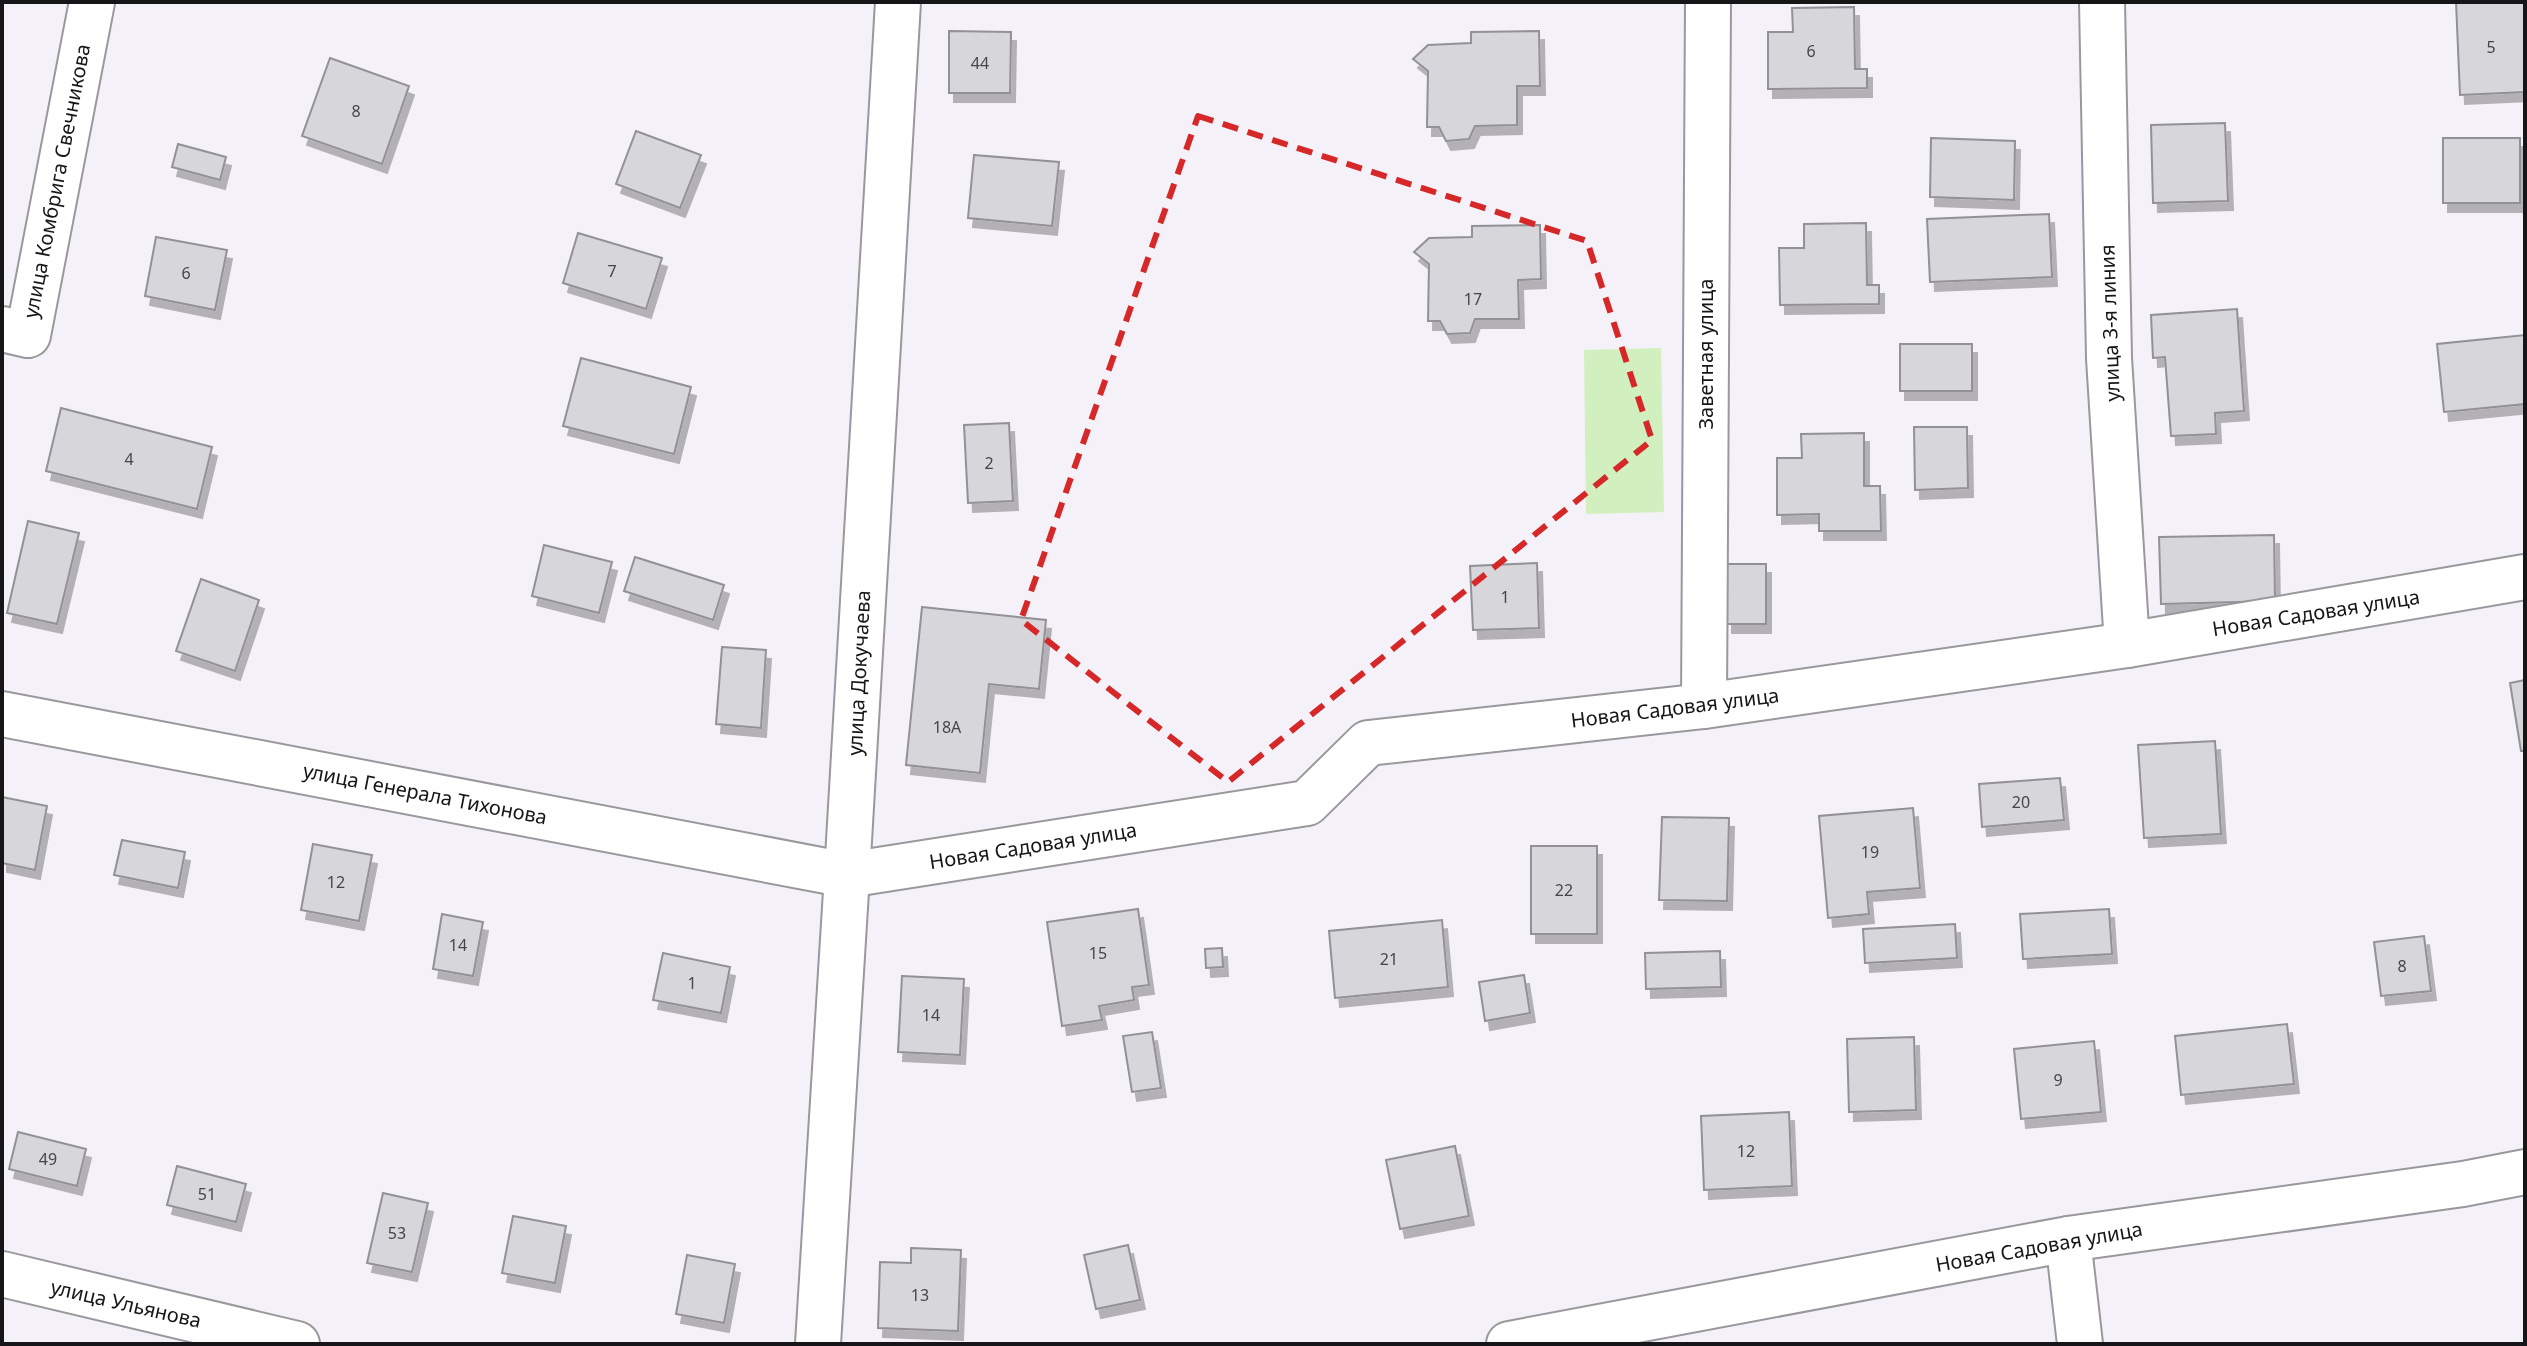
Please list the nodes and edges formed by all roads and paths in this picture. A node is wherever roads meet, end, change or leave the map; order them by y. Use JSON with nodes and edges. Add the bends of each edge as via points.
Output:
{"nodes":[{"id":1,"x":92,"y":2,"type":"edge"},
{"id":2,"x":898,"y":2,"type":"edge"},
{"id":3,"x":1708,"y":2,"type":"edge"},
{"id":4,"x":2102,"y":2,"type":"edge"},
{"id":5,"x":2,"y":329,"type":"edge"},
{"id":6,"x":2525,"y":577,"type":"edge"},
{"id":7,"x":2127,"y":645,"type":"junction"},
{"id":8,"x":1704,"y":706,"type":"junction"},
{"id":9,"x":2,"y":714,"type":"edge"},
{"id":10,"x":847,"y":875,"type":"junction"},
{"id":11,"x":2525,"y":1172,"type":"edge"},
{"id":12,"x":2068,"y":1239,"type":"junction"},
{"id":13,"x":2,"y":1274,"type":"edge"},
{"id":14,"x":1587,"y":1337,"type":"edge"},
{"id":15,"x":297,"y":1344,"type":"edge"},
{"id":16,"x":818,"y":1344,"type":"edge"},
{"id":17,"x":1509,"y":1344,"type":"edge"},
{"id":18,"x":2080,"y":1344,"type":"edge"}],
"edges":[{"from":1,"to":5,"type":"street","name":"улица Комбрига Свечникова","via":[[28,335]]},
{"from":2,"to":10,"type":"street","name":"улица Докучаева"},
{"from":3,"to":8,"type":"street","name":"Заветная улица"},
{"from":4,"to":7,"type":"street","name":"улица 3-я линия","via":[[2109,358]]},
{"from":6,"to":7,"type":"street","name":"Новая Садовая улица"},
{"from":7,"to":8,"type":"street","name":"Новая Садовая улица"},
{"from":8,"to":10,"type":"street","name":"Новая Садовая улица","via":[[1368,743],[1307,803]]},
{"from":9,"to":10,"type":"street","name":"улица Генерала Тихонова"},
{"from":10,"to":16,"type":"street","name":"улица Докучаева"},
{"from":11,"to":12,"type":"street","name":"Новая Садовая улица"},
{"from":12,"to":14,"type":"street","name":"Новая Садовая улица"},
{"from":12,"to":18,"type":"street"},
{"from":13,"to":15,"type":"street","name":"улица Ульянова"},
{"from":14,"to":17,"type":"street","name":"Новая Садовая улица"}]}
